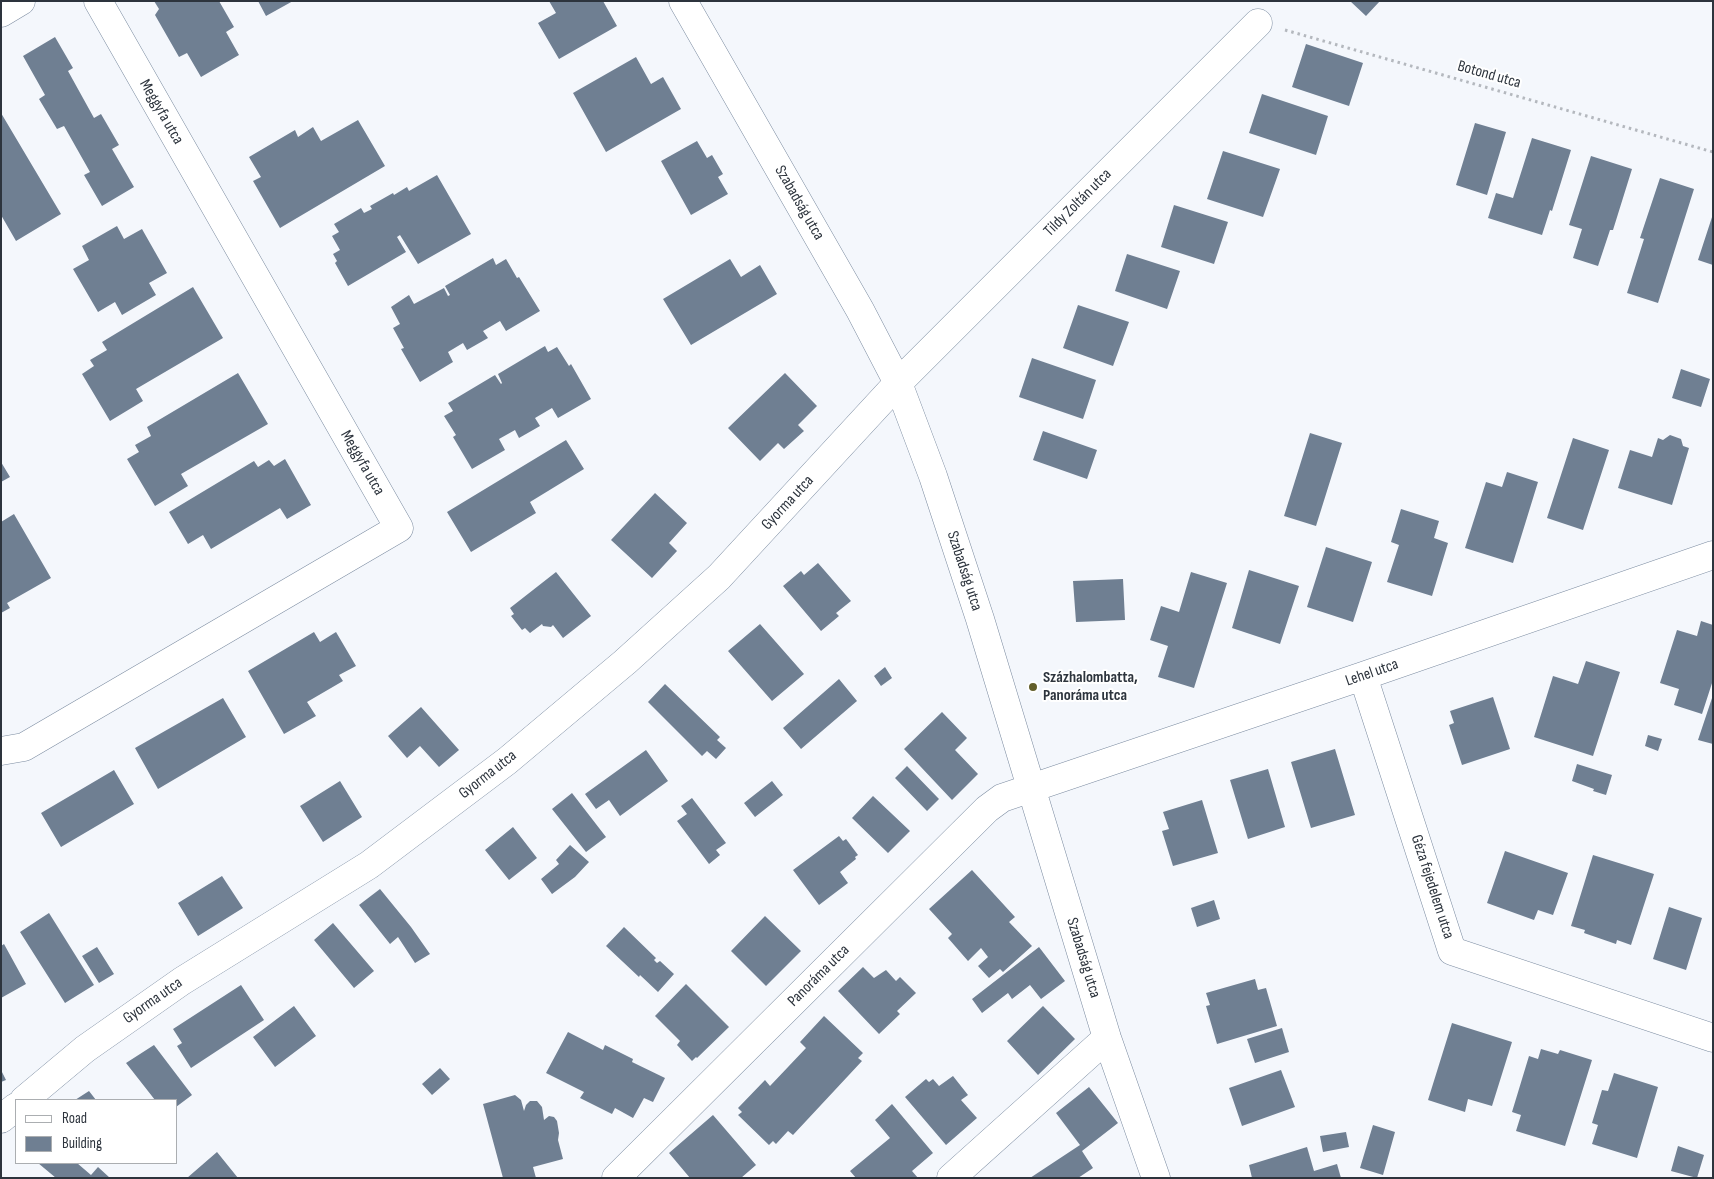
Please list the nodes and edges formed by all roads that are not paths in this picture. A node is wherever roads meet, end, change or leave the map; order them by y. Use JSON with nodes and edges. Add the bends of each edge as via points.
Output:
{"nodes":[{"id":1,"x":21,"y":1,"type":"edge"},
{"id":2,"x":98,"y":1,"type":"edge"},
{"id":3,"x":683,"y":1,"type":"edge"},
{"id":4,"x":1,"y":13,"type":"edge"},
{"id":5,"x":1258,"y":22,"type":"road end"},
{"id":6,"x":898,"y":383,"type":"junction"},
{"id":7,"x":1713,"y":555,"type":"edge"},
{"id":8,"x":1363,"y":676,"type":"junction"},
{"id":9,"x":1,"y":751,"type":"edge"},
{"id":10,"x":1031,"y":788,"type":"junction"},
{"id":11,"x":1108,"y":1038,"type":"junction"},
{"id":12,"x":1713,"y":1038,"type":"edge"},
{"id":13,"x":25,"y":1099,"type":"edge"},
{"id":14,"x":15,"y":1108,"type":"edge"},
{"id":15,"x":1,"y":1119,"type":"edge"},
{"id":16,"x":616,"y":1178,"type":"edge"},
{"id":17,"x":951,"y":1178,"type":"edge"},
{"id":18,"x":1156,"y":1178,"type":"edge"}],
"edges":[{"from":1,"to":4,"type":"street"},
{"from":2,"to":9,"type":"street","name":"Meggyfa utca","via":[[399,528],[24,747]]},
{"from":3,"to":6,"type":"street","name":"Szabadság utca","via":[[860,310]]},
{"from":5,"to":6,"type":"street","name":"Tildy Zoltán utca"},
{"from":6,"to":10,"type":"street","name":"Szabadság utca","via":[[936,485]]},
{"from":6,"to":13,"type":"street","name":"Gyorma utca","via":[[718,577],[625,662],[507,761],[369,865],[182,980],[85,1050]]},
{"from":7,"to":8,"type":"street","name":"Lehel utca"},
{"from":8,"to":10,"type":"street","name":"Lehel utca"},
{"from":8,"to":12,"type":"street","name":"Géza fejedelem utca","via":[[1452,951]]},
{"from":10,"to":11,"type":"street","name":"Szabadság utca"},
{"from":10,"to":16,"type":"street","name":"Panoráma utca","via":[[1002,798],[987,809]]},
{"from":11,"to":17,"type":"street"},
{"from":11,"to":18,"type":"street","name":"Szabadság utca"},
{"from":14,"to":15,"type":"street"}]}
